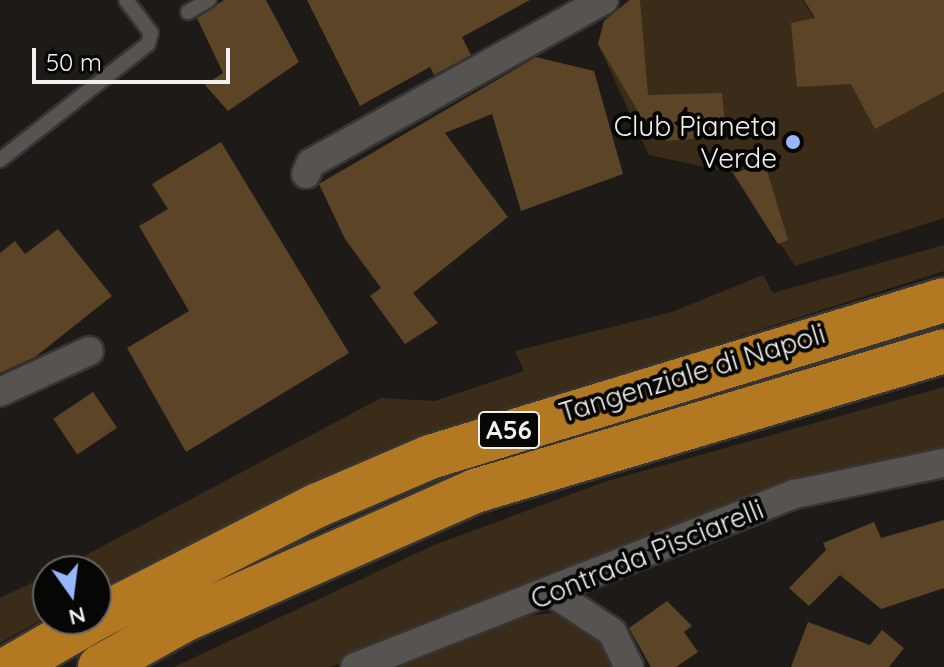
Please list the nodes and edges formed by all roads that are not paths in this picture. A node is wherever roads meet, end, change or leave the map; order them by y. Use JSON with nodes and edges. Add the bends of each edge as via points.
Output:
{"nodes":[{"id":1,"x":126,"y":0,"type":"edge"},
{"id":2,"x":209,"y":0,"type":"edge"},
{"id":3,"x":604,"y":0,"type":"edge"},
{"id":4,"x":188,"y":12,"type":"dead end"},
{"id":5,"x":0,"y":160,"type":"edge"},
{"id":6,"x":306,"y":174,"type":"dead end"},
{"id":7,"x":944,"y":300,"type":"edge"},
{"id":8,"x":89,"y":351,"type":"dead end"},
{"id":9,"x":944,"y":351,"type":"edge"},
{"id":10,"x":0,"y":392,"type":"edge"},
{"id":11,"x":944,"y":463,"type":"edge"},
{"id":12,"x":553,"y":593,"type":"junction"},
{"id":13,"x":112,"y":609,"type":"edge"},
{"id":14,"x":66,"y":635,"type":"edge"},
{"id":15,"x":11,"y":667,"type":"edge"},
{"id":16,"x":100,"y":667,"type":"edge"},
{"id":17,"x":355,"y":667,"type":"edge"},
{"id":18,"x":629,"y":667,"type":"edge"}],
"edges":[{"from":1,"to":5,"type":"lane","via":[[151,33],[148,44]]},
{"from":2,"to":4,"type":"lane"},
{"from":3,"to":6,"type":"street","via":[[311,163]]},
{"from":7,"to":13,"type":"highway","name":"Tangenziale di Napoli","number":"A56","via":[[430,457],[318,505]]},
{"from":8,"to":10,"type":"street"},
{"from":9,"to":16,"type":"highway","name":"Tangenziale di Napoli","number":"A56","via":[[776,395],[475,491],[184,620]]},
{"from":11,"to":12,"type":"street","name":"Contrada Pisciarelli","via":[[795,494]]},
{"from":12,"to":17,"type":"street","name":"Contrada Pisciarelli"},
{"from":12,"to":18,"type":"street","via":[[612,632]]},
{"from":14,"to":15,"type":"highway","name":"Tangenziale di Napoli","number":"A56"}]}
